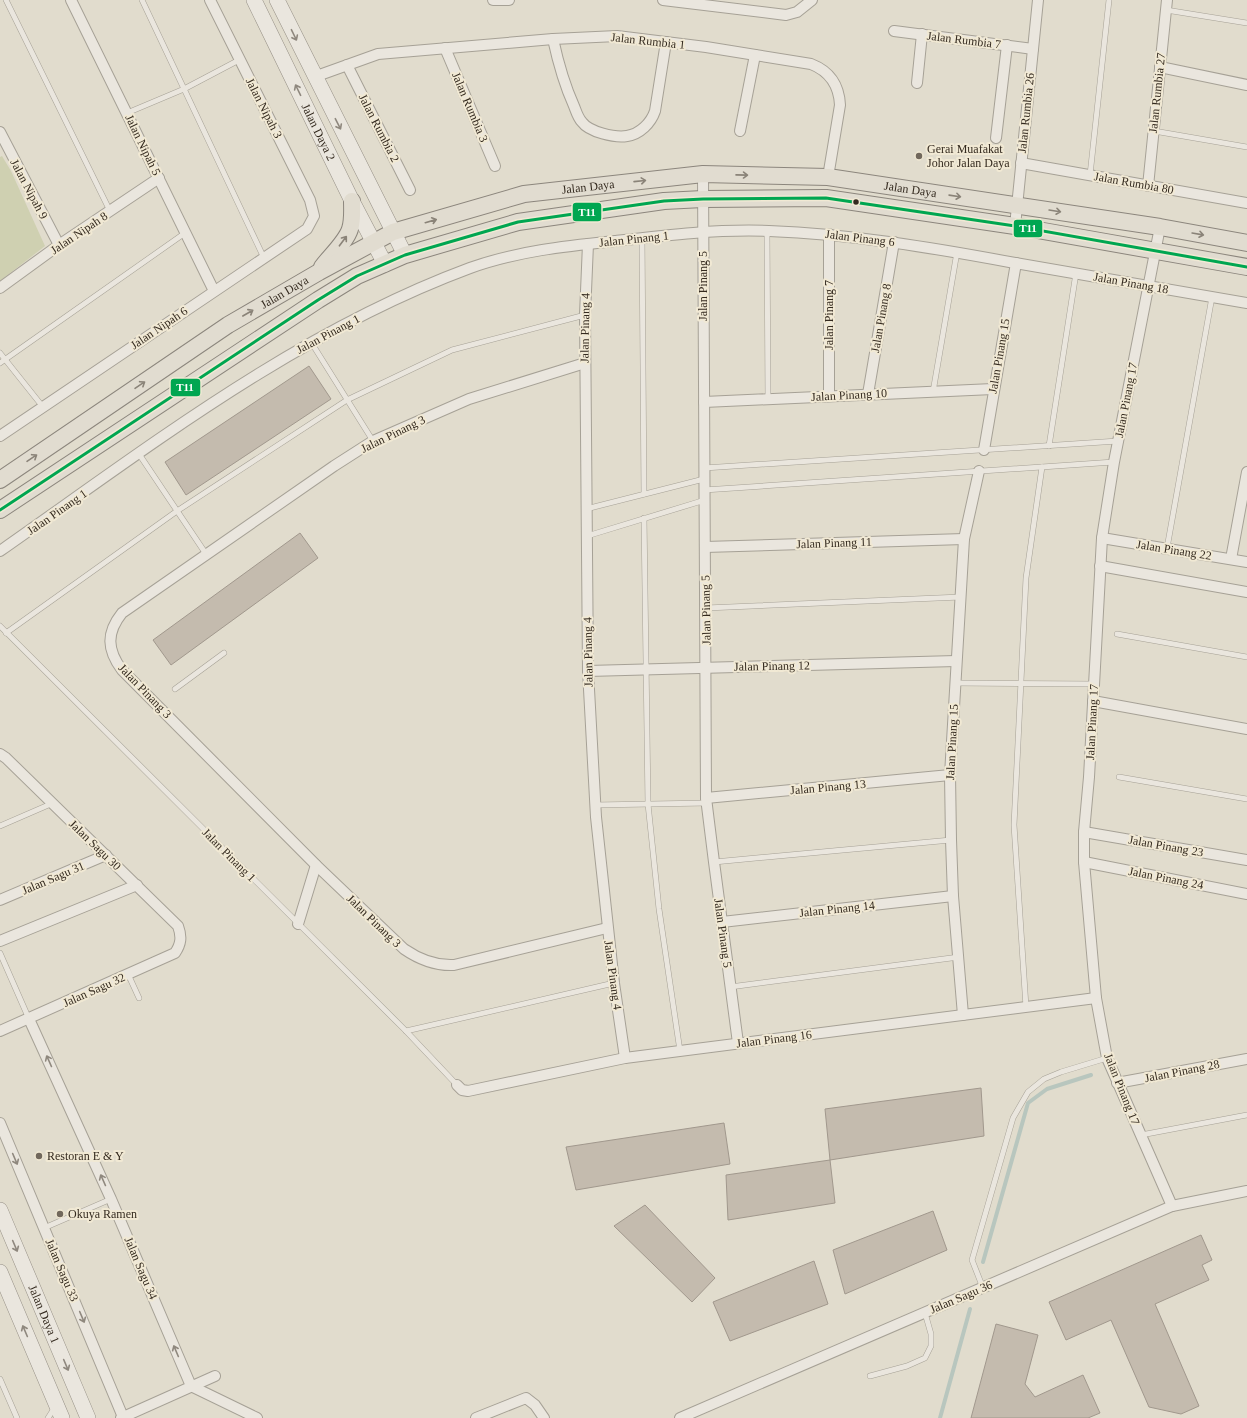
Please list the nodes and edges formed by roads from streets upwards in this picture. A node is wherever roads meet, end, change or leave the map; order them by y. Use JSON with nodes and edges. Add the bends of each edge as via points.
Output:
{"nodes":[{"id":1,"x":71,"y":0,"type":"edge"},
{"id":2,"x":210,"y":0,"type":"edge"},
{"id":3,"x":254,"y":0,"type":"edge"},
{"id":4,"x":277,"y":0,"type":"edge"},
{"id":5,"x":493,"y":0,"type":"edge"},
{"id":6,"x":509,"y":0,"type":"edge"},
{"id":7,"x":663,"y":0,"type":"edge"},
{"id":8,"x":812,"y":0,"type":"edge"},
{"id":9,"x":1038,"y":0,"type":"edge"},
{"id":10,"x":1166,"y":5,"type":"edge"},
{"id":11,"x":894,"y":31,"type":"dead end"},
{"id":12,"x":922,"y":34,"type":"junction"},
{"id":13,"x":553,"y":39,"type":"junction"},
{"id":14,"x":666,"y":42,"type":"junction"},
{"id":15,"x":1007,"y":45,"type":"junction"},
{"id":16,"x":445,"y":48,"type":"junction"},
{"id":17,"x":1033,"y":49,"type":"junction"},
{"id":18,"x":755,"y":55,"type":"junction"},
{"id":19,"x":347,"y":66,"type":"junction"},
{"id":20,"x":1160,"y":67,"type":"junction"},
{"id":21,"x":314,"y":76,"type":"junction"},
{"id":22,"x":917,"y":83,"type":"dead end"},
{"id":23,"x":1247,"y":85,"type":"edge"},
{"id":24,"x":740,"y":131,"type":"dead end"},
{"id":25,"x":1,"y":138,"type":"edge"},
{"id":26,"x":996,"y":138,"type":"dead end"},
{"id":27,"x":1021,"y":163,"type":"junction"},
{"id":28,"x":495,"y":166,"type":"dead end"},
{"id":29,"x":703,"y":174,"type":"junction"},
{"id":30,"x":828,"y":177,"type":"junction"},
{"id":31,"x":159,"y":178,"type":"junction"},
{"id":32,"x":1148,"y":186,"type":"junction"},
{"id":33,"x":410,"y":190,"type":"dead end"},
{"id":34,"x":702,"y":199,"type":"junction"},
{"id":35,"x":352,"y":201,"type":"junction"},
{"id":36,"x":1247,"y":203,"type":"edge"},
{"id":37,"x":1017,"y":205,"type":"junction"},
{"id":38,"x":314,"y":216,"type":"joint"},
{"id":39,"x":1014,"y":226,"type":"junction"},
{"id":40,"x":1160,"y":228,"type":"junction"},
{"id":41,"x":703,"y":231,"type":"junction"},
{"id":42,"x":393,"y":232,"type":"junction"},
{"id":43,"x":829,"y":234,"type":"junction"},
{"id":44,"x":374,"y":242,"type":"junction"},
{"id":45,"x":894,"y":242,"type":"junction"},
{"id":46,"x":1247,"y":243,"type":"edge"},
{"id":47,"x":588,"y":244,"type":"junction"},
{"id":48,"x":59,"y":245,"type":"junction"},
{"id":49,"x":1156,"y":251,"type":"junction"},
{"id":50,"x":405,"y":255,"type":"junction"},
{"id":51,"x":1016,"y":263,"type":"junction"},
{"id":52,"x":385,"y":264,"type":"junction"},
{"id":53,"x":1247,"y":268,"type":"edge"},
{"id":54,"x":319,"y":272,"type":"junction"},
{"id":55,"x":1149,"y":286,"type":"junction"},
{"id":56,"x":0,"y":288,"type":"edge"},
{"id":57,"x":214,"y":291,"type":"junction"},
{"id":58,"x":1247,"y":304,"type":"edge"},
{"id":59,"x":585,"y":363,"type":"junction"},
{"id":60,"x":994,"y":389,"type":"junction"},
{"id":61,"x":868,"y":394,"type":"junction"},
{"id":62,"x":829,"y":396,"type":"junction"},
{"id":63,"x":704,"y":402,"type":"junction"},
{"id":64,"x":0,"y":436,"type":"edge"},
{"id":65,"x":984,"y":450,"type":"road end"},
{"id":66,"x":979,"y":471,"type":"road end"},
{"id":67,"x":1247,"y":472,"type":"edge"},
{"id":68,"x":0,"y":480,"type":"edge"},
{"id":69,"x":0,"y":510,"type":"edge"},
{"id":70,"x":1102,"y":538,"type":"junction"},
{"id":71,"x":964,"y":539,"type":"junction"},
{"id":72,"x":705,"y":547,"type":"junction"},
{"id":73,"x":0,"y":551,"type":"edge"},
{"id":74,"x":1231,"y":559,"type":"junction"},
{"id":75,"x":1247,"y":562,"type":"edge"},
{"id":76,"x":1100,"y":566,"type":"junction"},
{"id":77,"x":1247,"y":592,"type":"edge"},
{"id":78,"x":956,"y":662,"type":"junction"},
{"id":79,"x":706,"y":667,"type":"junction"},
{"id":80,"x":588,"y":671,"type":"junction"},
{"id":81,"x":1093,"y":701,"type":"junction"},
{"id":82,"x":1247,"y":729,"type":"edge"},
{"id":83,"x":0,"y":754,"type":"edge"},
{"id":84,"x":950,"y":776,"type":"junction"},
{"id":85,"x":707,"y":801,"type":"junction"},
{"id":86,"x":1084,"y":832,"type":"junction"},
{"id":87,"x":106,"y":855,"type":"junction"},
{"id":88,"x":1247,"y":860,"type":"edge"},
{"id":89,"x":1084,"y":862,"type":"junction"},
{"id":90,"x":316,"y":864,"type":"junction"},
{"id":91,"x":137,"y":885,"type":"junction"},
{"id":92,"x":1247,"y":894,"type":"edge"},
{"id":93,"x":953,"y":896,"type":"junction"},
{"id":94,"x":0,"y":900,"type":"edge"},
{"id":95,"x":722,"y":922,"type":"junction"},
{"id":96,"x":298,"y":924,"type":"road end"},
{"id":97,"x":607,"y":928,"type":"junction"},
{"id":98,"x":0,"y":941,"type":"edge"},
{"id":99,"x":181,"y":941,"type":"joint"},
{"id":100,"x":1096,"y":998,"type":"junction"},
{"id":101,"x":963,"y":1015,"type":"junction"},
{"id":102,"x":29,"y":1019,"type":"junction"},
{"id":103,"x":0,"y":1031,"type":"edge"},
{"id":104,"x":738,"y":1043,"type":"junction"},
{"id":105,"x":625,"y":1058,"type":"junction"},
{"id":106,"x":1247,"y":1059,"type":"edge"},
{"id":107,"x":1118,"y":1083,"type":"junction"},
{"id":108,"x":457,"y":1085,"type":"road end"},
{"id":109,"x":0,"y":1123,"type":"edge"},
{"id":110,"x":1247,"y":1191,"type":"edge"},
{"id":111,"x":1172,"y":1206,"type":"junction"},
{"id":112,"x":0,"y":1210,"type":"edge"},
{"id":113,"x":0,"y":1272,"type":"edge"},
{"id":114,"x":215,"y":1376,"type":"dead end"},
{"id":115,"x":191,"y":1386,"type":"junction"},
{"id":116,"x":62,"y":1418,"type":"edge"},
{"id":117,"x":88,"y":1418,"type":"edge"},
{"id":118,"x":122,"y":1418,"type":"edge"},
{"id":119,"x":257,"y":1418,"type":"edge"},
{"id":120,"x":476,"y":1418,"type":"edge"},
{"id":121,"x":544,"y":1418,"type":"edge"},
{"id":122,"x":680,"y":1418,"type":"edge"}],
"edges":[{"from":1,"to":31,"type":"street","name":"Jalan Nipah 5"},
{"from":2,"to":38,"type":"street","name":"Jalan Nipah 3","via":[[310,200]]},
{"from":35,"to":3,"type":"main road","name":"Jalan Daya 2","one_way":true},
{"from":4,"to":21,"type":"main road","name":"Jalan Daya 2","one_way":true},
{"from":5,"to":6,"type":"street"},
{"from":7,"to":8,"type":"street","via":[[786,15],[797,12]]},
{"from":9,"to":17,"type":"street","name":"Jalan Rumbia 26"},
{"from":10,"to":20,"type":"street","name":"Jalan Rumbia 27"},
{"from":11,"to":12,"type":"street","name":"Jalan Rumbia 7"},
{"from":12,"to":15,"type":"street","name":"Jalan Rumbia 7"},
{"from":12,"to":22,"type":"street"},
{"from":13,"to":14,"type":"street","name":"Jalan Rumbia 1","via":[[617,36]]},
{"from":13,"to":14,"type":"street","via":[[562,77],[581,121],[587,126],[616,137],[636,133],[651,120],[655,111]]},
{"from":13,"to":16,"type":"street","name":"Jalan Rumbia 1"},
{"from":14,"to":18,"type":"street","name":"Jalan Rumbia 1"},
{"from":15,"to":17,"type":"street","name":"Jalan Rumbia 7"},
{"from":15,"to":26,"type":"street"},
{"from":16,"to":19,"type":"street","name":"Jalan Rumbia 1","via":[[378,54]]},
{"from":16,"to":28,"type":"street","name":"Jalan Rumbia 3"},
{"from":17,"to":27,"type":"street","name":"Jalan Rumbia 26"},
{"from":18,"to":24,"type":"street"},
{"from":18,"to":30,"type":"street","name":"Jalan Rumbia 1","via":[[811,64],[824,71],[834,82],[840,105]]},
{"from":19,"to":21,"type":"street","name":"Jalan Rumbia 1"},
{"from":19,"to":33,"type":"street","name":"Jalan Rumbia 2"},
{"from":20,"to":23,"type":"street"},
{"from":20,"to":32,"type":"street","name":"Jalan Rumbia 27"},
{"from":21,"to":42,"type":"main road","name":"Jalan Daya 2","one_way":true},
{"from":25,"to":48,"type":"street","name":"Jalan Nipah 9"},
{"from":27,"to":32,"type":"street","name":"Jalan Rumbia 80"},
{"from":27,"to":37,"type":"street","name":"Jalan Rumbia 26"},
{"from":29,"to":30,"type":"main road","name":"Jalan Daya","one_way":true},
{"from":29,"to":34,"type":"street","name":"Jalan Pinang 5"},
{"from":42,"to":29,"type":"main road","name":"Jalan Daya","one_way":true,"via":[[524,194]]},
{"from":30,"to":37,"type":"main road","name":"Jalan Daya","one_way":true},
{"from":31,"to":48,"type":"street","name":"Jalan Nipah 8"},
{"from":31,"to":57,"type":"street","name":"Jalan Nipah 5"},
{"from":32,"to":36,"type":"street","name":"Jalan Rumbia 80"},
{"from":34,"to":39,"type":"main road","name":"Jalan Daya","via":[[826,198]]},
{"from":34,"to":41,"type":"street","name":"Jalan Pinang 5"},
{"from":34,"to":50,"type":"main road","name":"Jalan Daya","via":[[664,201],[518,222]]},
{"from":35,"to":44,"type":"main road","name":"Jalan Daya 2"},
{"from":54,"to":35,"type":"main road","one_way":true,"via":[[350,229]]},
{"from":37,"to":39,"type":"street","name":"Jalan Rumbia 26"},
{"from":37,"to":40,"type":"main road","name":"Jalan Daya","one_way":true},
{"from":38,"to":57,"type":"street","name":"Jalan Nipah 6","via":[[307,229]]},
{"from":39,"to":49,"type":"main road","name":"Jalan Daya"},
{"from":40,"to":46,"type":"main road","name":"Jalan Daya","one_way":true},
{"from":40,"to":49,"type":"street","name":"Jalan Pinang 17"},
{"from":41,"to":43,"type":"street","name":"Jalan Pinang 6","via":[[767,230]]},
{"from":41,"to":47,"type":"street","name":"Jalan Pinang 1"},
{"from":41,"to":63,"type":"street","name":"Jalan Pinang 5"},
{"from":42,"to":44,"type":"main road","name":"Jalan Daya"},
{"from":42,"to":50,"type":"main road","name":"Jalan Daya 2"},
{"from":43,"to":45,"type":"street","name":"Jalan Pinang 6"},
{"from":43,"to":62,"type":"street","name":"Jalan Pinang 7"},
{"from":44,"to":52,"type":"main road","name":"Jalan Daya 2"},
{"from":44,"to":54,"type":"main road","name":"Jalan Daya"},
{"from":45,"to":51,"type":"street","name":"Jalan Pinang 6"},
{"from":45,"to":61,"type":"street","name":"Jalan Pinang 8"},
{"from":47,"to":59,"type":"street","name":"Jalan Pinang 4"},
{"from":47,"to":73,"type":"street","name":"Jalan Pinang 1","via":[[530,252],[474,267],[370,311],[247,380]]},
{"from":48,"to":56,"type":"street","name":"Jalan Nipah 8"},
{"from":49,"to":53,"type":"main road","name":"Jalan Daya"},
{"from":49,"to":55,"type":"street","name":"Jalan Pinang 17"},
{"from":50,"to":52,"type":"main road","name":"Jalan Daya"},
{"from":51,"to":55,"type":"street","name":"Jalan Pinang 18"},
{"from":51,"to":60,"type":"street","name":"Jalan Pinang 15"},
{"from":52,"to":69,"type":"main road","name":"Jalan Daya","via":[[357,276],[318,300]]},
{"from":68,"to":54,"type":"main road","name":"Jalan Daya","one_way":true,"via":[[228,325]]},
{"from":55,"to":58,"type":"street","name":"Jalan Pinang 18"},
{"from":55,"to":70,"type":"street","name":"Jalan Pinang 17","via":[[1114,462]]},
{"from":57,"to":64,"type":"street","name":"Jalan Nipah 6"},
{"from":59,"to":80,"type":"street","name":"Jalan Pinang 4"},
{"from":59,"to":90,"type":"street","name":"Jalan Pinang 3","via":[[469,399],[373,441],[206,554],[122,613],[116,621],[110,641],[115,661],[122,670]]},
{"from":60,"to":61,"type":"street","name":"Jalan Pinang 10"},
{"from":60,"to":65,"type":"street","name":"Jalan Pinang 15"},
{"from":61,"to":62,"type":"street","name":"Jalan Pinang 10"},
{"from":62,"to":63,"type":"street","name":"Jalan Pinang 10"},
{"from":63,"to":72,"type":"street","name":"Jalan Pinang 5"},
{"from":66,"to":71,"type":"street","name":"Jalan Pinang 15"},
{"from":67,"to":74,"type":"street"},
{"from":70,"to":74,"type":"street","name":"Jalan Pinang 22"},
{"from":70,"to":76,"type":"street","name":"Jalan Pinang 17"},
{"from":71,"to":72,"type":"street","name":"Jalan Pinang 11"},
{"from":71,"to":78,"type":"street","name":"Jalan Pinang 15"},
{"from":72,"to":79,"type":"street","name":"Jalan Pinang 5"},
{"from":74,"to":75,"type":"street","name":"Jalan Pinang 22"},
{"from":76,"to":77,"type":"street"},
{"from":76,"to":81,"type":"street","name":"Jalan Pinang 17"},
{"from":78,"to":79,"type":"street","name":"Jalan Pinang 12"},
{"from":78,"to":84,"type":"street","name":"Jalan Pinang 15"},
{"from":79,"to":80,"type":"street","name":"Jalan Pinang 12"},
{"from":79,"to":85,"type":"street","name":"Jalan Pinang 5"},
{"from":80,"to":97,"type":"street","name":"Jalan Pinang 4","via":[[595,805]]},
{"from":81,"to":82,"type":"street"},
{"from":81,"to":86,"type":"street","name":"Jalan Pinang 17"},
{"from":83,"to":87,"type":"street","name":"Jalan Sagu 30"},
{"from":84,"to":85,"type":"street","name":"Jalan Pinang 13"},
{"from":84,"to":93,"type":"street","name":"Jalan Pinang 15"},
{"from":85,"to":95,"type":"street","name":"Jalan Pinang 5"},
{"from":86,"to":88,"type":"street","name":"Jalan Pinang 23"},
{"from":86,"to":89,"type":"street","name":"Jalan Pinang 17"},
{"from":87,"to":91,"type":"street","name":"Jalan Sagu 30"},
{"from":87,"to":94,"type":"street","name":"Jalan Sagu 31"},
{"from":89,"to":92,"type":"street","name":"Jalan Pinang 24"},
{"from":89,"to":100,"type":"street","name":"Jalan Pinang 17"},
{"from":90,"to":96,"type":"street"},
{"from":90,"to":97,"type":"street","name":"Jalan Pinang 3","via":[[404,949],[416,958],[430,963],[454,965]]},
{"from":91,"to":98,"type":"street"},
{"from":91,"to":99,"type":"street","name":"Jalan Sagu 30","via":[[178,926]]},
{"from":93,"to":95,"type":"street","name":"Jalan Pinang 14"},
{"from":93,"to":101,"type":"street","name":"Jalan Pinang 15"},
{"from":95,"to":104,"type":"street","name":"Jalan Pinang 5"},
{"from":97,"to":105,"type":"street","name":"Jalan Pinang 4"},
{"from":99,"to":102,"type":"street","name":"Jalan Sagu 32","via":[[175,953]]},
{"from":100,"to":101,"type":"street","name":"Jalan Pinang 16"},
{"from":100,"to":107,"type":"street","name":"Jalan Pinang 17","via":[[1108,1058]]},
{"from":101,"to":104,"type":"street","name":"Jalan Pinang 16"},
{"from":102,"to":103,"type":"street","name":"Jalan Sagu 32"},
{"from":115,"to":102,"type":"street","name":"Jalan Sagu 34","one_way":true,"via":[[111,1199]]},
{"from":104,"to":105,"type":"street","name":"Jalan Pinang 16"},
{"from":105,"to":108,"type":"street","name":"Jalan Pinang 16","via":[[468,1091]]},
{"from":106,"to":107,"type":"street","name":"Jalan Pinang 28"},
{"from":107,"to":111,"type":"street","name":"Jalan Pinang 17"},
{"from":109,"to":118,"type":"street","name":"Jalan Sagu 33","one_way":true},
{"from":110,"to":111,"type":"street","name":"Jalan Sagu 36"},
{"from":111,"to":122,"type":"street","name":"Jalan Sagu 36"},
{"from":112,"to":117,"type":"main road","name":"Jalan Daya 1","one_way":true},
{"from":116,"to":113,"type":"main road","name":"Jalan Daya 1","one_way":true},
{"from":114,"to":115,"type":"street"},
{"from":115,"to":118,"type":"street"},
{"from":115,"to":119,"type":"street"},
{"from":120,"to":121,"type":"street","via":[[526,1398],[535,1405]]}]}
